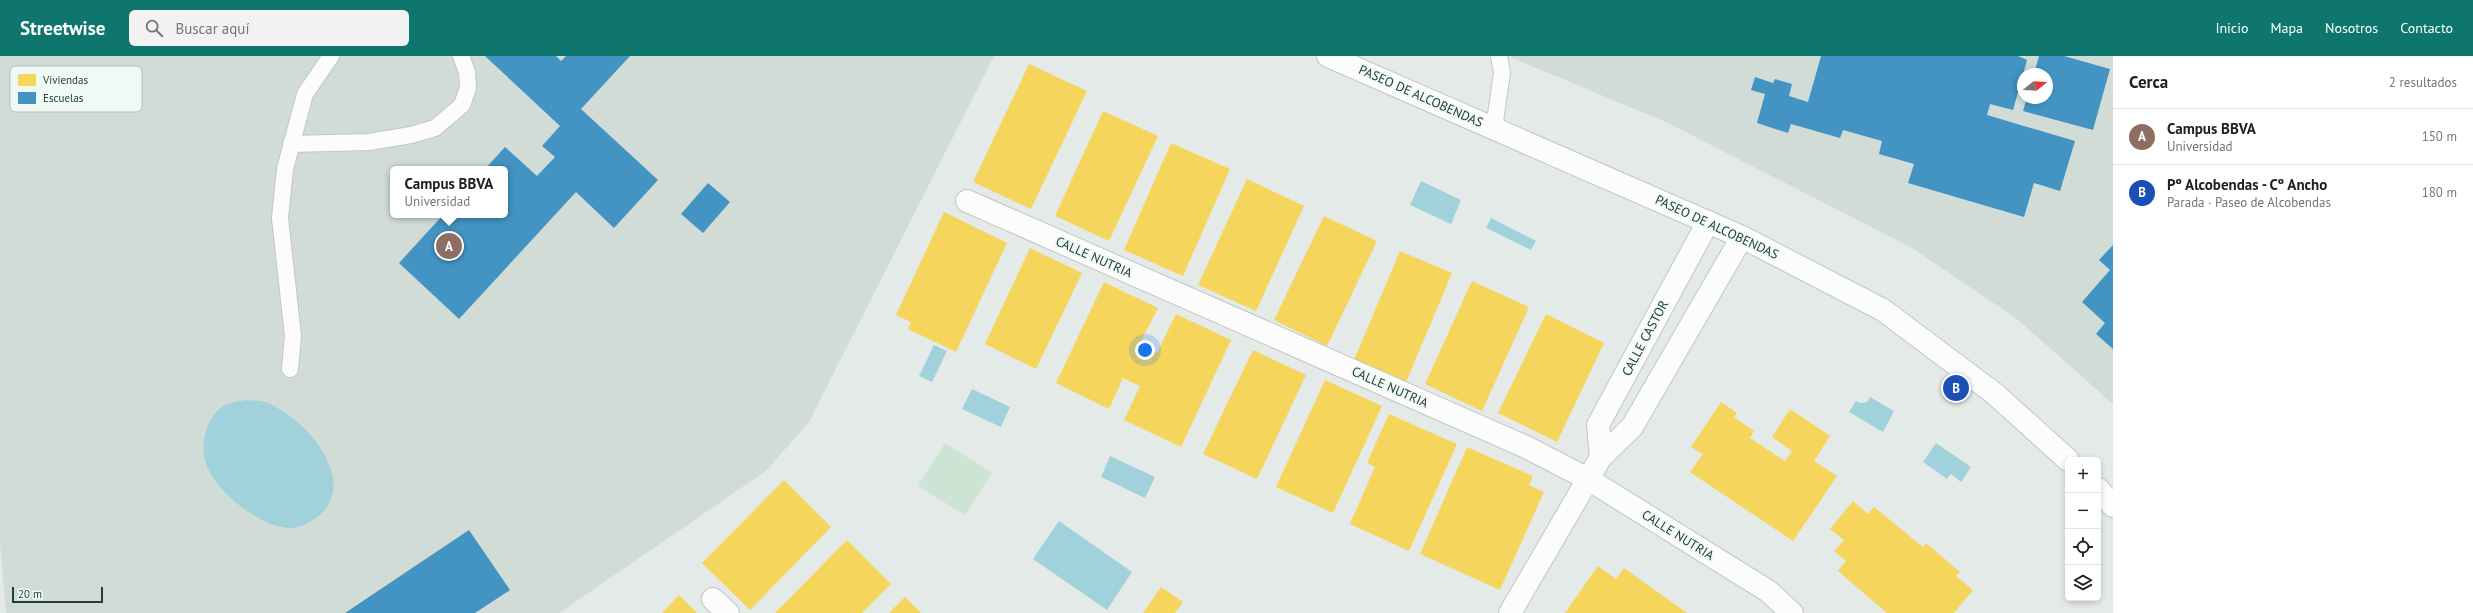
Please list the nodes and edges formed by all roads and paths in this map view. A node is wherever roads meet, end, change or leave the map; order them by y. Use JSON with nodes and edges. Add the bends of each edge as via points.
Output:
{"nodes":[{"id":1,"x":331,"y":56,"type":"edge"},
{"id":2,"x":462,"y":56,"type":"edge"},
{"id":3,"x":1328,"y":56,"type":"edge"},
{"id":4,"x":1499,"y":56,"type":"edge"},
{"id":5,"x":1494,"y":128,"type":"junction"},
{"id":6,"x":291,"y":144,"type":"junction"},
{"id":7,"x":967,"y":201,"type":"dead end"},
{"id":8,"x":1708,"y":222,"type":"junction"},
{"id":9,"x":1742,"y":237,"type":"junction"},
{"id":10,"x":290,"y":369,"type":"dead end"},
{"id":11,"x":1600,"y":457,"type":"junction"},
{"id":12,"x":2065,"y":457,"type":"edge"},
{"id":13,"x":1588,"y":479,"type":"junction"},
{"id":14,"x":2101,"y":492,"type":"edge"},
{"id":15,"x":2113,"y":506,"type":"edge"},
{"id":16,"x":1510,"y":613,"type":"edge"},
{"id":17,"x":1792,"y":613,"type":"edge"}],
"edges":[{"from":1,"to":6,"type":"lane","via":[[305,94]]},
{"from":2,"to":6,"type":"lane","via":[[468,88],[462,105],[435,128],[369,142]]},
{"from":3,"to":5,"type":"street","name":"PASEO DE ALCOBENDAS"},
{"from":4,"to":5,"type":"lane","via":[[1502,73]]},
{"from":5,"to":8,"type":"street","name":"PASEO DE ALCOBENDAS"},
{"from":6,"to":10,"type":"lane","via":[[285,170],[280,218],[292,336]]},
{"from":7,"to":13,"type":"street","name":"CALLE NUTRIA","via":[[1526,447]]},
{"from":8,"to":9,"type":"street","name":"PASEO DE ALCOBENDAS"},
{"from":8,"to":11,"type":"street","name":"CALLE CASTOR","via":[[1598,425]]},
{"from":9,"to":11,"type":"street","via":[[1632,426]]},
{"from":9,"to":12,"type":"street","name":"PASEO DE ALCOBENDAS","via":[[1883,310],[1995,394]]},
{"from":11,"to":13,"type":"street"},
{"from":13,"to":16,"type":"street"},
{"from":13,"to":17,"type":"street","name":"CALLE NUTRIA","via":[[1768,591]]},
{"from":14,"to":15,"type":"street"}]}
